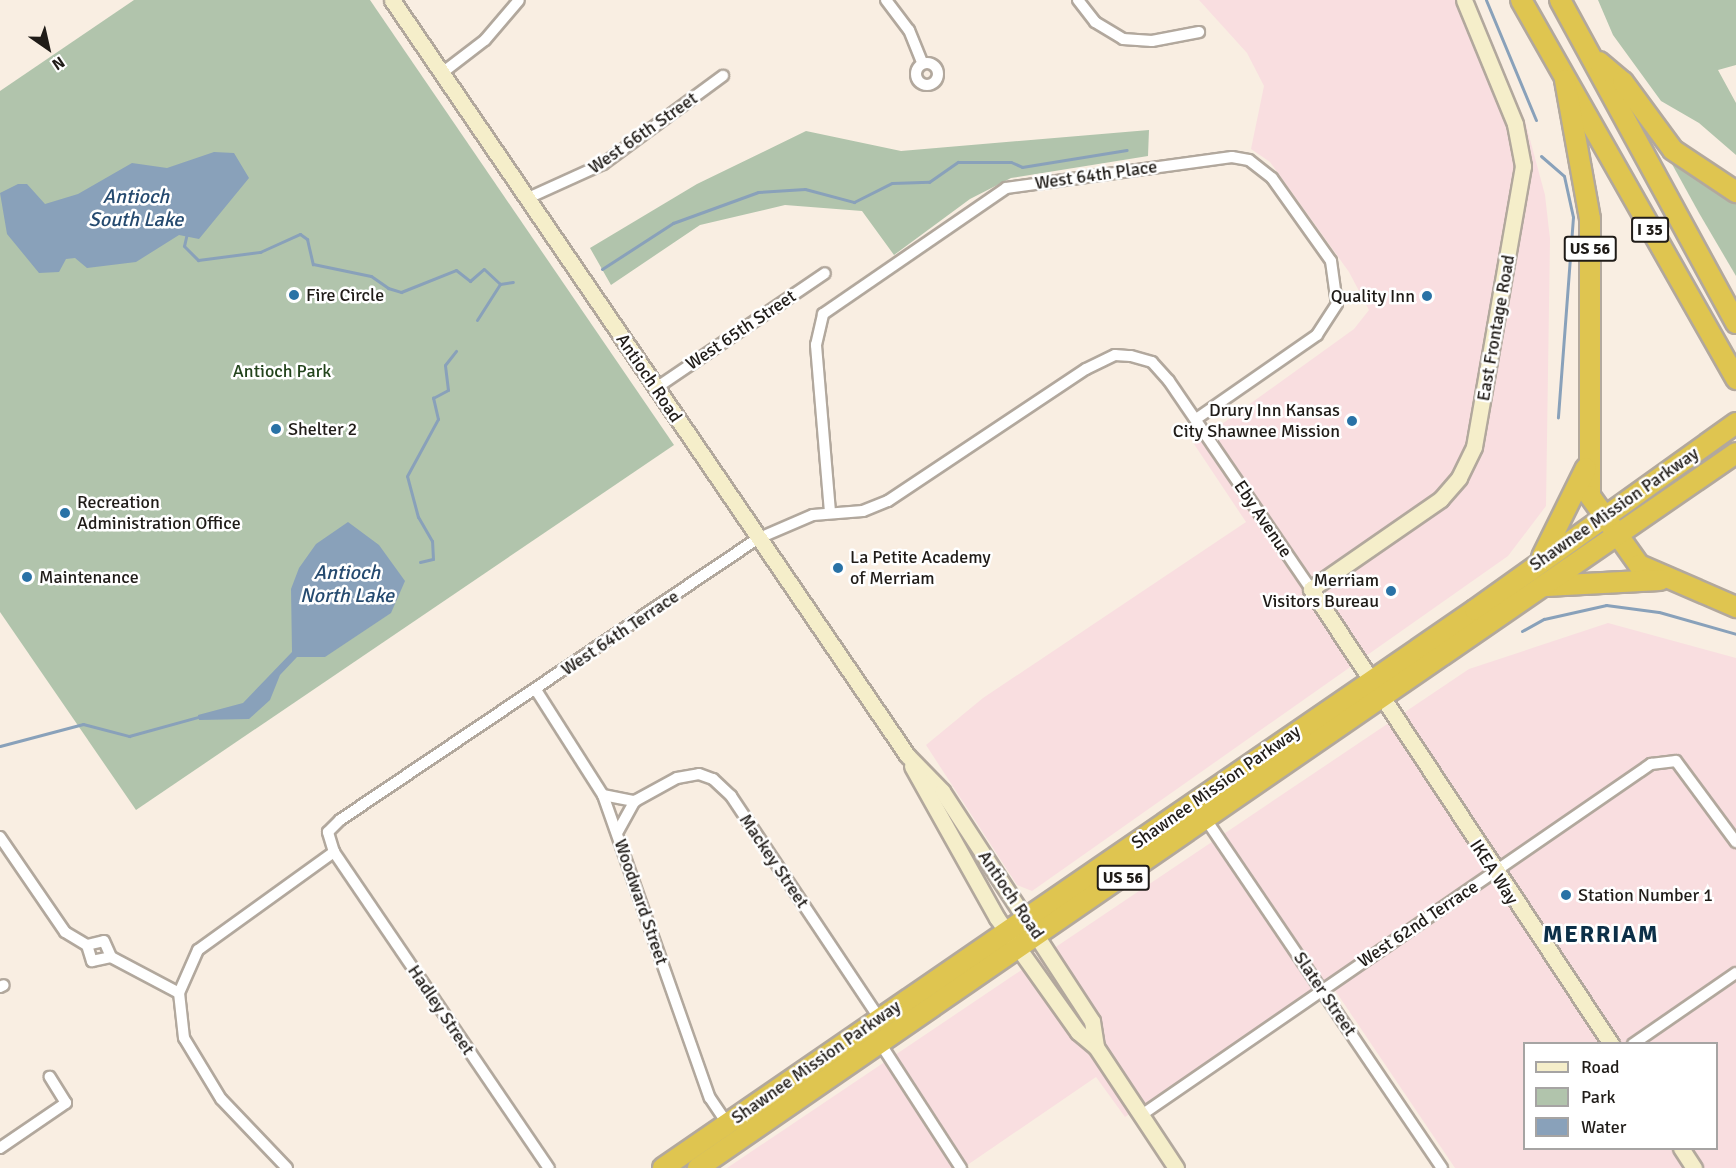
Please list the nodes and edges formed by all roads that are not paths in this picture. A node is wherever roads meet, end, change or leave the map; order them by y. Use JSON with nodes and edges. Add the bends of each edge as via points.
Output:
{"nodes":[{"id":1,"x":392,"y":0,"type":"edge"},
{"id":2,"x":519,"y":0,"type":"edge"},
{"id":3,"x":886,"y":0,"type":"edge"},
{"id":4,"x":1078,"y":0,"type":"edge"},
{"id":5,"x":1464,"y":0,"type":"edge"},
{"id":6,"x":1521,"y":0,"type":"edge"},
{"id":7,"x":1560,"y":0,"type":"edge"},
{"id":8,"x":1199,"y":32,"type":"dead end"},
{"id":9,"x":1592,"y":56,"type":"junction"},
{"id":10,"x":922,"y":63,"type":"dead end"},
{"id":11,"x":442,"y":73,"type":"junction"},
{"id":12,"x":723,"y":76,"type":"dead end"},
{"id":13,"x":1565,"y":80,"type":"junction"},
{"id":14,"x":1736,"y":192,"type":"edge"},
{"id":15,"x":526,"y":199,"type":"junction"},
{"id":16,"x":825,"y":273,"type":"dead end"},
{"id":17,"x":1736,"y":323,"type":"edge"},
{"id":18,"x":1131,"y":356,"type":"joint"},
{"id":19,"x":1736,"y":379,"type":"edge"},
{"id":20,"x":656,"y":388,"type":"junction"},
{"id":21,"x":1196,"y":419,"type":"junction"},
{"id":22,"x":1736,"y":423,"type":"edge"},
{"id":23,"x":1728,"y":459,"type":"edge"},
{"id":24,"x":1586,"y":468,"type":"junction"},
{"id":25,"x":830,"y":513,"type":"junction"},
{"id":26,"x":1602,"y":515,"type":"junction"},
{"id":27,"x":1617,"y":536,"type":"junction"},
{"id":28,"x":757,"y":539,"type":"junction"},
{"id":29,"x":1540,"y":561,"type":"junction"},
{"id":30,"x":1666,"y":580,"type":"junction"},
{"id":31,"x":1544,"y":586,"type":"junction"},
{"id":32,"x":1311,"y":590,"type":"junction"},
{"id":33,"x":1736,"y":608,"type":"edge"},
{"id":34,"x":1369,"y":682,"type":"junction"},
{"id":35,"x":536,"y":690,"type":"junction"},
{"id":36,"x":1380,"y":699,"type":"junction"},
{"id":37,"x":907,"y":755,"type":"junction"},
{"id":38,"x":1250,"y":764,"type":"junction"},
{"id":39,"x":603,"y":795,"type":"junction"},
{"id":40,"x":635,"y":801,"type":"junction"},
{"id":41,"x":1207,"y":822,"type":"junction"},
{"id":42,"x":617,"y":833,"type":"junction"},
{"id":43,"x":0,"y":837,"type":"edge"},
{"id":44,"x":1736,"y":842,"type":"edge"},
{"id":45,"x":334,"y":852,"type":"junction"},
{"id":46,"x":1494,"y":872,"type":"junction"},
{"id":47,"x":1033,"y":927,"type":"junction"},
{"id":48,"x":1008,"y":932,"type":"junction"},
{"id":49,"x":87,"y":945,"type":"junction"},
{"id":50,"x":1020,"y":949,"type":"junction"},
{"id":51,"x":111,"y":957,"type":"junction"},
{"id":52,"x":1736,"y":973,"type":"edge"},
{"id":53,"x":1323,"y":990,"type":"junction"},
{"id":54,"x":178,"y":993,"type":"junction"},
{"id":55,"x":879,"y":1018,"type":"junction"},
{"id":56,"x":1610,"y":1042,"type":"edge"},
{"id":57,"x":1636,"y":1042,"type":"edge"},
{"id":58,"x":880,"y":1043,"type":"junction"},
{"id":59,"x":1096,"y":1047,"type":"junction"},
{"id":60,"x":50,"y":1077,"type":"dead end"},
{"id":61,"x":1140,"y":1116,"type":"junction"},
{"id":62,"x":727,"y":1123,"type":"junction"},
{"id":63,"x":0,"y":1148,"type":"edge"},
{"id":64,"x":1682,"y":1150,"type":"edge"},
{"id":65,"x":674,"y":1165,"type":"edge"},
{"id":66,"x":287,"y":1168,"type":"edge"},
{"id":67,"x":549,"y":1168,"type":"edge"},
{"id":68,"x":698,"y":1168,"type":"edge"},
{"id":69,"x":962,"y":1168,"type":"edge"},
{"id":70,"x":1176,"y":1168,"type":"edge"},
{"id":71,"x":1442,"y":1168,"type":"edge"},
{"id":72,"x":1694,"y":1168,"type":"edge"}],
"edges":[{"from":1,"to":11,"type":"main road","name":"Antioch Road"},
{"from":2,"to":11,"type":"street","via":[[485,40]]},
{"from":3,"to":10,"type":"street","via":[[909,30]]},
{"from":4,"to":8,"type":"street","via":[[1095,22],[1123,39],[1152,41]]},
{"from":5,"to":32,"type":"main road","name":"East Frontage Road","via":[[1515,124],[1523,159],[1474,447],[1459,478],[1435,504]]},
{"from":6,"to":13,"type":"highway","number":"I 35"},
{"from":7,"to":9,"type":"highway","number":"I 35"},
{"from":9,"to":14,"type":"highway","via":[[1623,82],[1673,150]]},
{"from":9,"to":17,"type":"highway","number":"I 35"},
{"from":11,"to":15,"type":"main road","name":"Antioch Road"},
{"from":12,"to":15,"type":"street","name":"West 66th Street","via":[[603,164]]},
{"from":13,"to":19,"type":"highway","number":"I 35"},
{"from":13,"to":24,"type":"highway","number":"US 56","via":[[1590,219]]},
{"from":15,"to":20,"type":"main road","name":"Antioch Road"},
{"from":16,"to":20,"type":"street","name":"West 65th Street"},
{"from":18,"to":21,"type":"street","name":"Eby Avenue","via":[[1152,362]]},
{"from":18,"to":25,"type":"street","name":"West 64th Terrace","via":[[1115,355],[1086,369],[888,501],[863,511]]},
{"from":20,"to":28,"type":"main road","name":"Antioch Road"},
{"from":21,"to":25,"type":"street","name":"West 64th Place","via":[[1317,335],[1337,304],[1331,261],[1272,178],[1249,160],[1232,157],[1006,188],[823,314],[816,345]]},
{"from":21,"to":32,"type":"street","name":"Eby Avenue"},
{"from":22,"to":26,"type":"highway","name":"Shawnee Mission Parkway"},
{"from":23,"to":27,"type":"highway","name":"Shawnee Mission Parkway","number":"US 56"},
{"from":24,"to":26,"type":"highway","via":[[1590,496]]},
{"from":24,"to":29,"type":"highway","number":"US 56"},
{"from":25,"to":28,"type":"street","name":"West 64th Terrace","via":[[787,522]]},
{"from":26,"to":27,"type":"highway"},
{"from":26,"to":29,"type":"highway","name":"Shawnee Mission Parkway"},
{"from":27,"to":30,"type":"highway","via":[[1638,565]]},
{"from":27,"to":31,"type":"highway","name":"Shawnee Mission Parkway","number":"US 56"},
{"from":28,"to":35,"type":"street","name":"West 64th Terrace"},
{"from":28,"to":37,"type":"main road","name":"Antioch Road"},
{"from":29,"to":34,"type":"highway","name":"Shawnee Mission Parkway","number":"US 56"},
{"from":30,"to":31,"type":"highway","via":[[1613,578]]},
{"from":30,"to":33,"type":"highway"},
{"from":31,"to":36,"type":"highway","name":"Shawnee Mission Parkway","number":"US 56"},
{"from":32,"to":34,"type":"main road","name":"Eby Avenue"},
{"from":34,"to":36,"type":"main road","name":"Eby Avenue"},
{"from":34,"to":38,"type":"highway","name":"Shawnee Mission Parkway","number":"US 56"},
{"from":35,"to":39,"type":"street","name":"Woodward Street"},
{"from":35,"to":45,"type":"street","name":"West 64th Terrace","via":[[340,820],[328,832]]},
{"from":36,"to":41,"type":"highway","name":"Shawnee Mission Parkway","number":"US 56"},
{"from":36,"to":46,"type":"main road","name":"IKEA Way"},
{"from":37,"to":47,"type":"main road","name":"Antioch Road","via":[[942,790]]},
{"from":37,"to":48,"type":"main road","name":"Antioch Road","via":[[928,801]]},
{"from":38,"to":41,"type":"highway","via":[[1209,811]]},
{"from":38,"to":47,"type":"highway","name":"Shawnee Mission Parkway","number":"US 56"},
{"from":39,"to":40,"type":"street"},
{"from":39,"to":42,"type":"street","name":"Woodward Street"},
{"from":40,"to":42,"type":"street"},
{"from":40,"to":55,"type":"street","name":"Mackey Street","via":[[687,775],[722,786]]},
{"from":41,"to":47,"type":"highway","name":"Shawnee Mission Parkway","number":"US 56"},
{"from":41,"to":53,"type":"street","name":"Slater Street"},
{"from":42,"to":62,"type":"street","name":"Woodward Street","via":[[710,1098]]},
{"from":43,"to":49,"type":"street","via":[[65,932]]},
{"from":44,"to":46,"type":"street","name":"West 62nd Terrace","via":[[1692,777],[1676,761],[1664,760]]},
{"from":45,"to":54,"type":"street","via":[[206,941],[191,960]]},
{"from":45,"to":67,"type":"street","name":"Hadley Street"},
{"from":46,"to":53,"type":"street","name":"West 62nd Terrace"},
{"from":46,"to":56,"type":"main road","name":"IKEA Way"},
{"from":47,"to":48,"type":"highway","name":"Shawnee Mission Parkway","number":"US 56"},
{"from":47,"to":50,"type":"highway","name":"Shawnee Mission Parkway","number":"US 56"},
{"from":47,"to":59,"type":"main road","name":"Antioch Road","via":[[1092,1021]]},
{"from":48,"to":50,"type":"main road","name":"Antioch Road"},
{"from":48,"to":55,"type":"highway","name":"Shawnee Mission Parkway","number":"US 56"},
{"from":49,"to":51,"type":"street","via":[[104,941]]},
{"from":49,"to":51,"type":"street","via":[[92,961]]},
{"from":50,"to":58,"type":"highway","name":"Shawnee Mission Parkway","number":"US 56"},
{"from":50,"to":59,"type":"main road","name":"Antioch Road","via":[[1078,1032]]},
{"from":51,"to":54,"type":"street"},
{"from":52,"to":57,"type":"street"},
{"from":53,"to":61,"type":"street","name":"West 62nd Terrace"},
{"from":53,"to":71,"type":"street","name":"Slater Street"},
{"from":54,"to":66,"type":"street","via":[[179,1021],[197,1064],[240,1122]]},
{"from":55,"to":62,"type":"highway","name":"Shawnee Mission Parkway","number":"US 56"},
{"from":58,"to":68,"type":"highway","name":"Shawnee Mission Parkway","number":"US 56"},
{"from":58,"to":69,"type":"street"},
{"from":59,"to":61,"type":"main road","name":"Antioch Road"},
{"from":60,"to":63,"type":"street","via":[[66,1103]]},
{"from":61,"to":70,"type":"main road","name":"Antioch Road"},
{"from":62,"to":65,"type":"highway","name":"Shawnee Mission Parkway","number":"US 56"},
{"from":64,"to":72,"type":"main road"}]}
